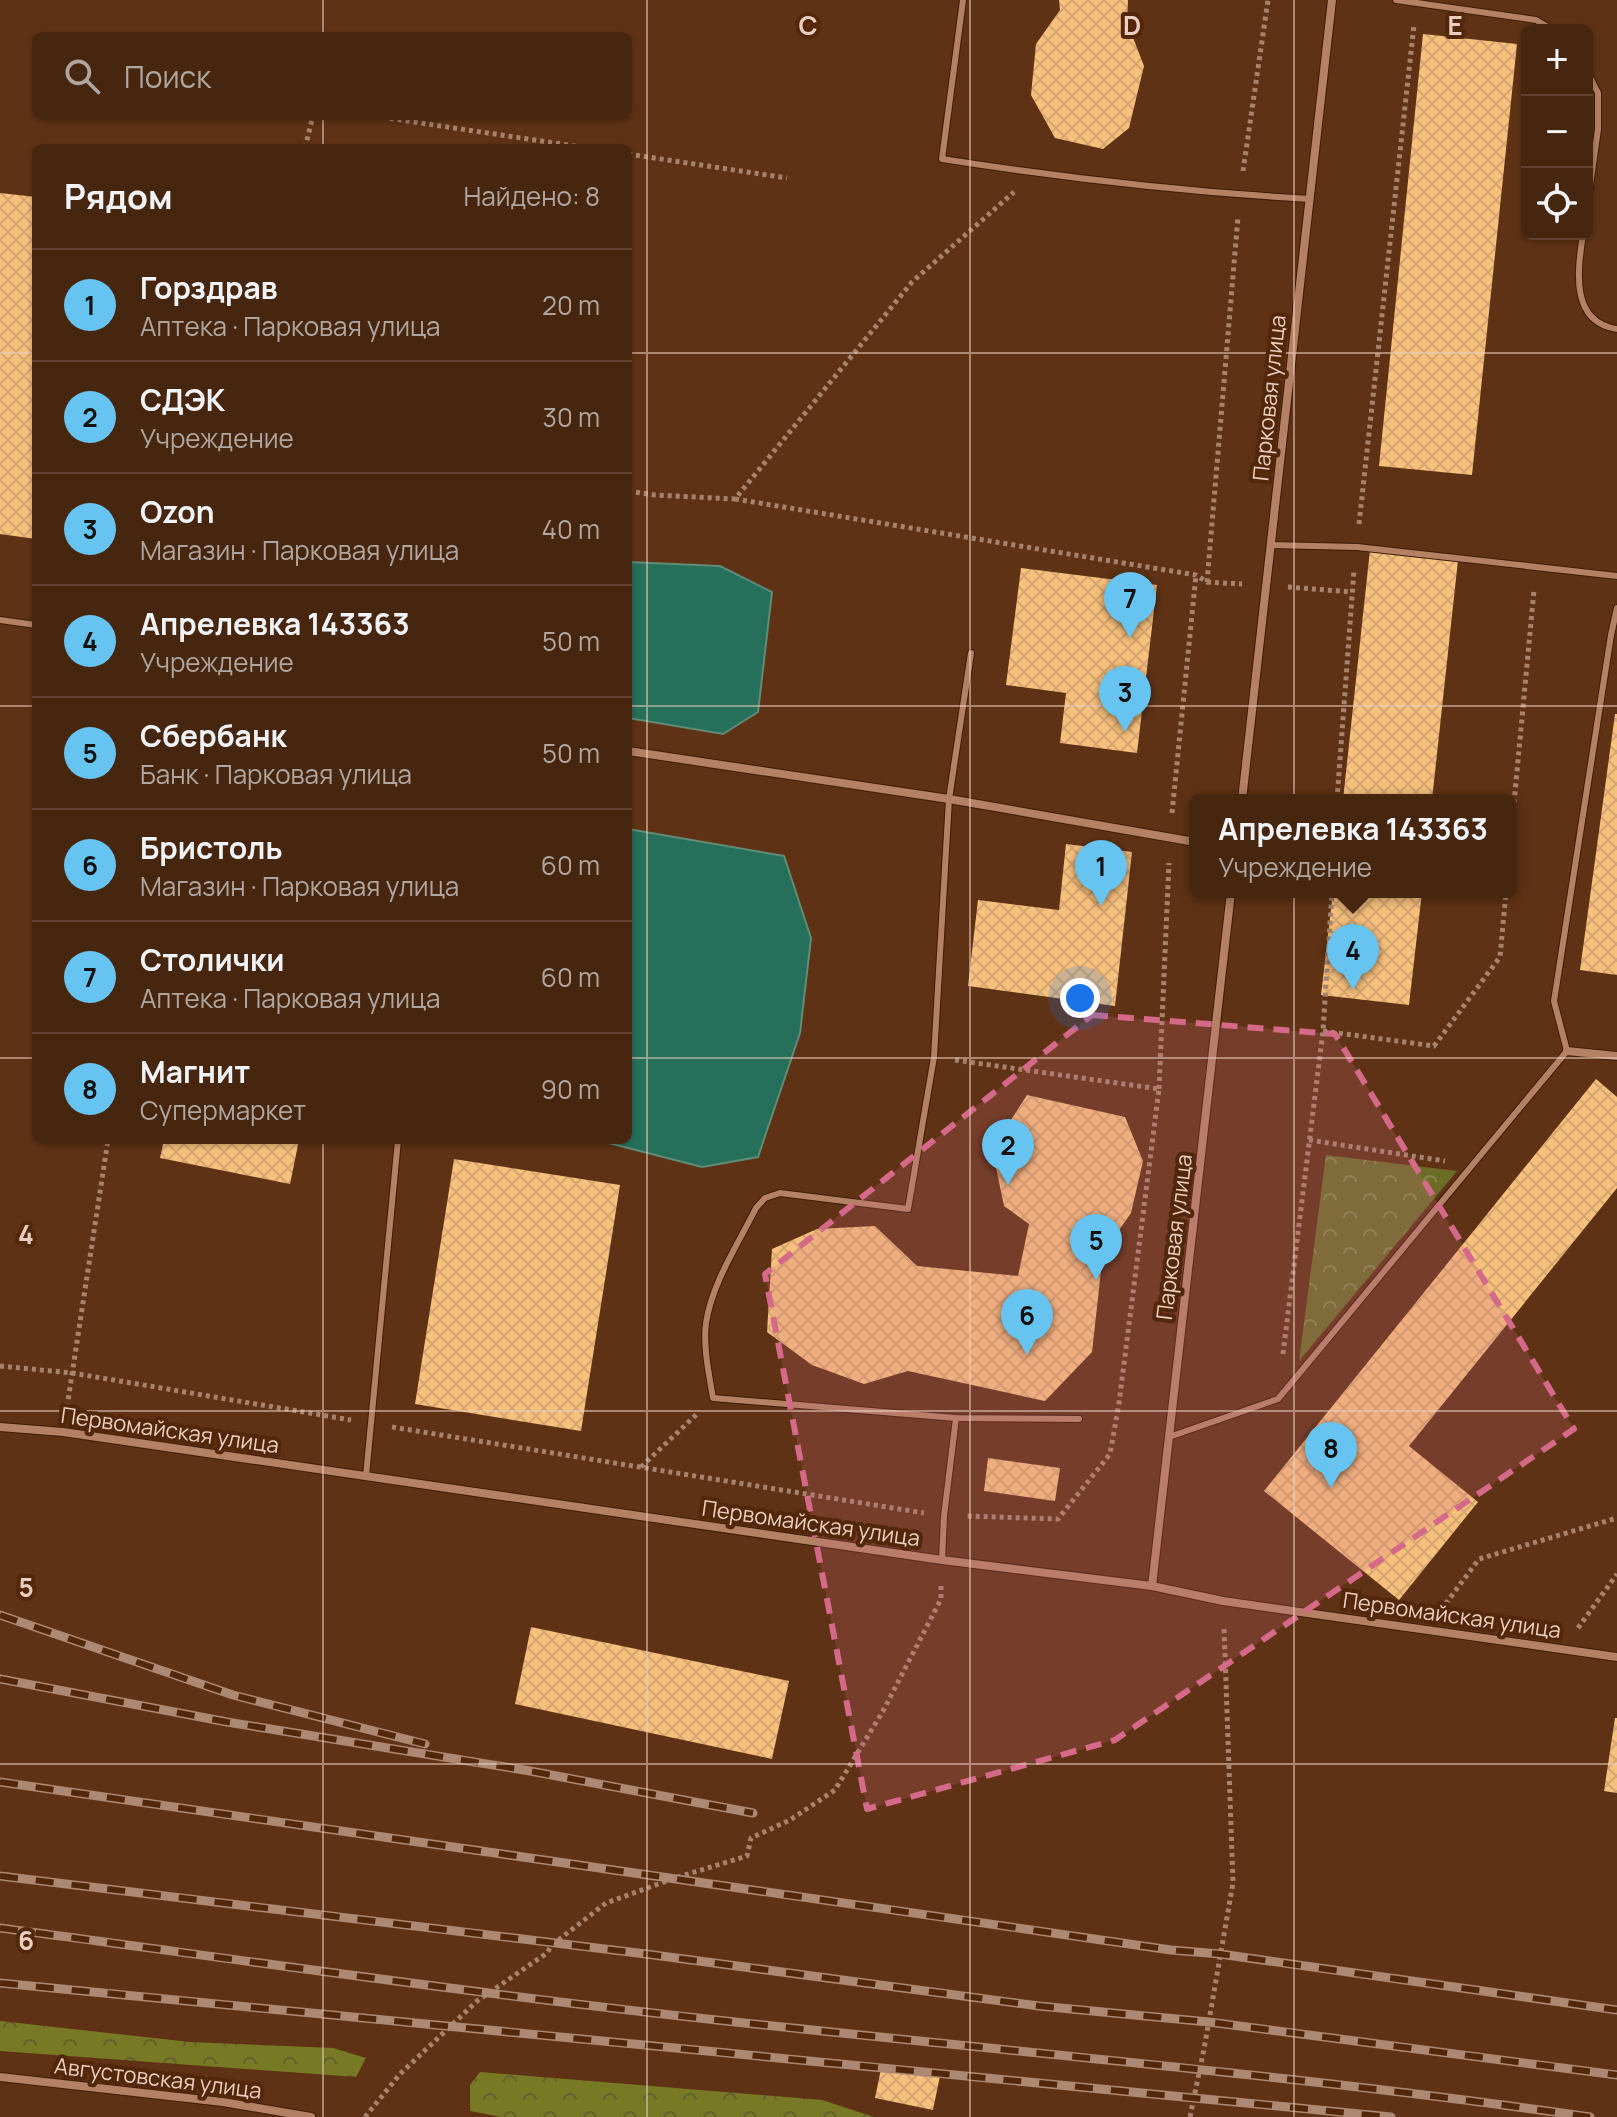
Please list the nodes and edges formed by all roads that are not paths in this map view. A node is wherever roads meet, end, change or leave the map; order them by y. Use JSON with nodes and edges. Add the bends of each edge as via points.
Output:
{"nodes":[{"id":1,"x":963,"y":0,"type":"edge"},
{"id":2,"x":1332,"y":0,"type":"edge"},
{"id":3,"x":1396,"y":0,"type":"edge"},
{"id":4,"x":1466,"y":0,"type":"edge"},
{"id":5,"x":1417,"y":2,"type":"edge"},
{"id":6,"x":1465,"y":11,"type":"junction"},
{"id":7,"x":1543,"y":24,"type":"edge"},
{"id":8,"x":1593,"y":83,"type":"edge"},
{"id":9,"x":1592,"y":168,"type":"edge"},
{"id":10,"x":1310,"y":199,"type":"junction"},
{"id":11,"x":1582,"y":240,"type":"edge"},
{"id":12,"x":1617,"y":329,"type":"edge"},
{"id":13,"x":1271,"y":545,"type":"junction"},
{"id":14,"x":1617,"y":576,"type":"edge"},
{"id":15,"x":1617,"y":608,"type":"edge"},
{"id":16,"x":0,"y":620,"type":"edge"},
{"id":17,"x":32,"y":624,"type":"edge"},
{"id":18,"x":971,"y":653,"type":"dead end"},
{"id":19,"x":632,"y":752,"type":"edge"},
{"id":20,"x":1243,"y":794,"type":"edge"},
{"id":21,"x":949,"y":799,"type":"junction"},
{"id":22,"x":1189,"y":841,"type":"edge"},
{"id":23,"x":1230,"y":898,"type":"edge"},
{"id":24,"x":1567,"y":1051,"type":"junction"},
{"id":25,"x":1617,"y":1056,"type":"edge"},
{"id":26,"x":398,"y":1144,"type":"edge"},
{"id":27,"x":956,"y":1418,"type":"junction"},
{"id":28,"x":1079,"y":1419,"type":"dead end"},
{"id":29,"x":0,"y":1427,"type":"edge"},
{"id":30,"x":1169,"y":1437,"type":"junction"},
{"id":31,"x":366,"y":1476,"type":"junction"},
{"id":32,"x":942,"y":1560,"type":"junction"},
{"id":33,"x":1152,"y":1586,"type":"junction"},
{"id":34,"x":1617,"y":1657,"type":"edge"},
{"id":35,"x":0,"y":2077,"type":"edge"},
{"id":36,"x":311,"y":2117,"type":"edge"}],
"edges":[{"from":1,"to":10,"type":"lane","via":[[942,159],[1036,174]]},
{"from":2,"to":10,"type":"street","name":"Парковая улица"},
{"from":3,"to":5,"type":"lane"},
{"from":4,"to":6,"type":"lane"},
{"from":5,"to":6,"type":"lane"},
{"from":6,"to":7,"type":"lane"},
{"from":8,"to":9,"type":"lane","via":[[1598,129]]},
{"from":10,"to":13,"type":"street","name":"Парковая улица"},
{"from":11,"to":12,"type":"lane","via":[[1577,276],[1581,297],[1589,313]]},
{"from":13,"to":14,"type":"lane","via":[[1357,547]]},
{"from":13,"to":20,"type":"street","name":"Парковая улица"},
{"from":15,"to":24,"type":"lane","via":[[1554,1001]]},
{"from":16,"to":17,"type":"lane"},
{"from":18,"to":21,"type":"lane"},
{"from":19,"to":21,"type":"street"},
{"from":21,"to":22,"type":"street"},
{"from":21,"to":27,"type":"lane","via":[[934,1057],[908,1209],[780,1193],[765,1198],[714,1294],[706,1324],[713,1398]]},
{"from":23,"to":30,"type":"street","name":"Парковая улица"},
{"from":24,"to":25,"type":"street"},
{"from":24,"to":30,"type":"lane","via":[[1278,1399]]},
{"from":26,"to":31,"type":"lane"},
{"from":27,"to":28,"type":"lane"},
{"from":27,"to":32,"type":"lane"},
{"from":29,"to":31,"type":"street","name":"Первомайская улица"},
{"from":30,"to":33,"type":"street","name":"Парковая улица"},
{"from":31,"to":32,"type":"street","name":"Первомайская улица"},
{"from":32,"to":33,"type":"street","name":"Первомайская улица"},
{"from":33,"to":34,"type":"street","name":"Первомайская улица","via":[[1223,1601]]},
{"from":35,"to":36,"type":"street","name":"Августовская улица"}]}
